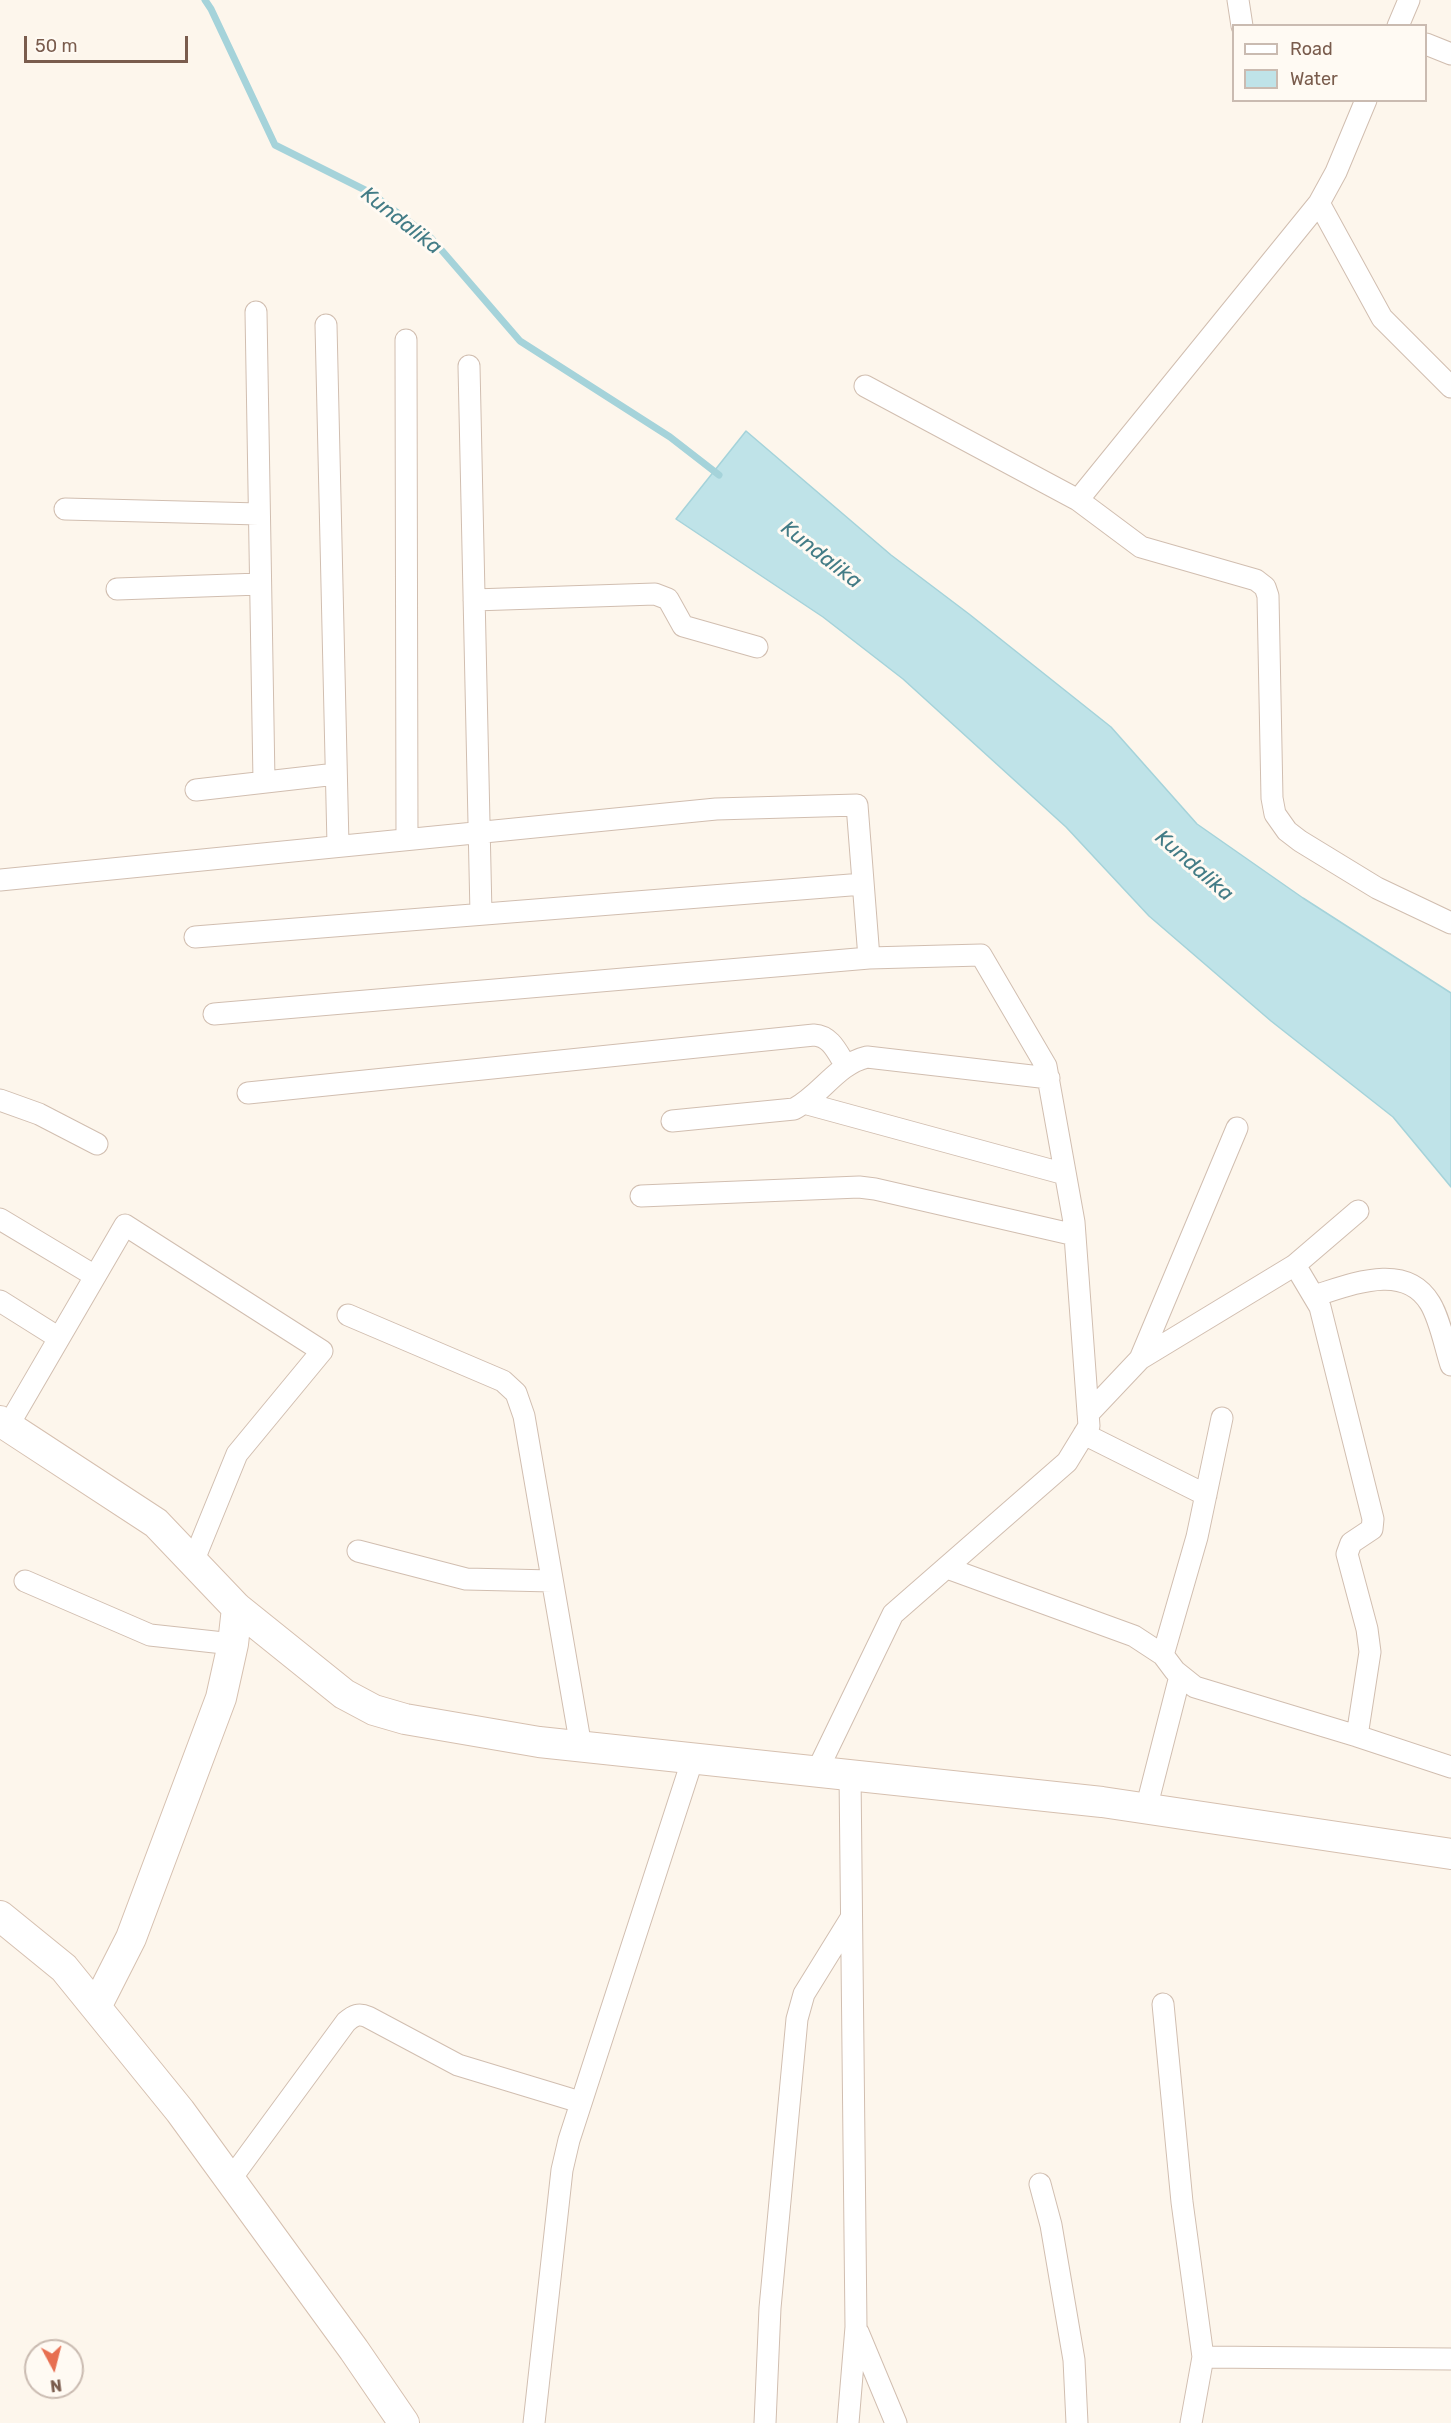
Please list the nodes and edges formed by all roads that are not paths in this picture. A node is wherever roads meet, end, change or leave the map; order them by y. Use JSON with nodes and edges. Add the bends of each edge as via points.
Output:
{"nodes":[{"id":1,"x":1238,"y":0,"type":"edge"},
{"id":2,"x":1409,"y":0,"type":"edge"},
{"id":3,"x":1242,"y":24,"type":"edge"},
{"id":4,"x":1399,"y":24,"type":"edge"},
{"id":5,"x":1427,"y":45,"type":"edge"},
{"id":6,"x":1451,"y":54,"type":"edge"},
{"id":7,"x":1364,"y":102,"type":"edge"},
{"id":8,"x":1319,"y":203,"type":"junction"},
{"id":9,"x":256,"y":312,"type":"dead end"},
{"id":10,"x":326,"y":325,"type":"dead end"},
{"id":11,"x":406,"y":340,"type":"dead end"},
{"id":12,"x":469,"y":366,"type":"dead end"},
{"id":13,"x":865,"y":386,"type":"dead end"},
{"id":14,"x":1451,"y":387,"type":"edge"},
{"id":15,"x":1078,"y":500,"type":"junction"},
{"id":16,"x":65,"y":509,"type":"dead end"},
{"id":17,"x":259,"y":514,"type":"junction"},
{"id":18,"x":260,"y":584,"type":"junction"},
{"id":19,"x":117,"y":589,"type":"dead end"},
{"id":20,"x":474,"y":600,"type":"junction"},
{"id":21,"x":757,"y":647,"type":"dead end"},
{"id":22,"x":336,"y":774,"type":"junction"},
{"id":23,"x":264,"y":781,"type":"junction"},
{"id":24,"x":195,"y":790,"type":"dead end"},
{"id":25,"x":479,"y":831,"type":"junction"},
{"id":26,"x":407,"y":838,"type":"junction"},
{"id":27,"x":338,"y":845,"type":"junction"},
{"id":28,"x":0,"y":880,"type":"edge"},
{"id":29,"x":863,"y":884,"type":"junction"},
{"id":30,"x":481,"y":914,"type":"junction"},
{"id":31,"x":1451,"y":923,"type":"edge"},
{"id":32,"x":195,"y":938,"type":"dead end"},
{"id":33,"x":869,"y":958,"type":"junction"},
{"id":34,"x":214,"y":1014,"type":"dead end"},
{"id":35,"x":846,"y":1066,"type":"junction"},
{"id":36,"x":1048,"y":1078,"type":"junction"},
{"id":37,"x":248,"y":1093,"type":"dead end"},
{"id":38,"x":0,"y":1100,"type":"edge"},
{"id":39,"x":804,"y":1103,"type":"junction"},
{"id":40,"x":672,"y":1121,"type":"dead end"},
{"id":41,"x":1237,"y":1128,"type":"dead end"},
{"id":42,"x":96,"y":1144,"type":"dead end"},
{"id":43,"x":1065,"y":1174,"type":"junction"},
{"id":44,"x":641,"y":1196,"type":"dead end"},
{"id":45,"x":1358,"y":1211,"type":"dead end"},
{"id":46,"x":0,"y":1218,"type":"edge"},
{"id":47,"x":1075,"y":1235,"type":"junction"},
{"id":48,"x":1295,"y":1265,"type":"junction"},
{"id":49,"x":95,"y":1276,"type":"junction"},
{"id":50,"x":1314,"y":1296,"type":"junction"},
{"id":51,"x":0,"y":1301,"type":"edge"},
{"id":52,"x":348,"y":1316,"type":"dead end"},
{"id":53,"x":59,"y":1338,"type":"junction"},
{"id":54,"x":1140,"y":1359,"type":"junction"},
{"id":55,"x":1451,"y":1365,"type":"edge"},
{"id":56,"x":1222,"y":1418,"type":"dead end"},
{"id":57,"x":4,"y":1424,"type":"edge"},
{"id":58,"x":1086,"y":1424,"type":"junction"},
{"id":59,"x":1206,"y":1495,"type":"junction"},
{"id":60,"x":357,"y":1551,"type":"dead end"},
{"id":61,"x":193,"y":1562,"type":"junction"},
{"id":62,"x":947,"y":1568,"type":"junction"},
{"id":63,"x":25,"y":1581,"type":"dead end"},
{"id":64,"x":552,"y":1581,"type":"junction"},
{"id":65,"x":237,"y":1608,"type":"junction"},
{"id":66,"x":233,"y":1644,"type":"junction"},
{"id":67,"x":1163,"y":1655,"type":"junction"},
{"id":68,"x":1180,"y":1676,"type":"junction"},
{"id":69,"x":1357,"y":1736,"type":"junction"},
{"id":70,"x":581,"y":1747,"type":"junction"},
{"id":71,"x":702,"y":1759,"type":"junction"},
{"id":72,"x":1451,"y":1767,"type":"edge"},
{"id":73,"x":817,"y":1771,"type":"junction"},
{"id":74,"x":850,"y":1774,"type":"junction"},
{"id":75,"x":1146,"y":1809,"type":"junction"},
{"id":76,"x":1451,"y":1854,"type":"edge"},
{"id":77,"x":0,"y":1916,"type":"edge"},
{"id":78,"x":851,"y":1918,"type":"junction"},
{"id":79,"x":1163,"y":2004,"type":"dead end"},
{"id":80,"x":96,"y":2007,"type":"junction"},
{"id":81,"x":580,"y":2102,"type":"junction"},
{"id":82,"x":230,"y":2180,"type":"junction"},
{"id":83,"x":1040,"y":2184,"type":"dead end"},
{"id":84,"x":856,"y":2327,"type":"junction"},
{"id":85,"x":1203,"y":2357,"type":"junction"},
{"id":86,"x":1451,"y":2359,"type":"edge"},
{"id":87,"x":404,"y":2423,"type":"edge"},
{"id":88,"x":534,"y":2423,"type":"edge"},
{"id":89,"x":765,"y":2423,"type":"edge"},
{"id":90,"x":848,"y":2423,"type":"edge"},
{"id":91,"x":896,"y":2423,"type":"edge"},
{"id":92,"x":1077,"y":2423,"type":"edge"},
{"id":93,"x":1191,"y":2423,"type":"edge"}],
"edges":[{"from":1,"to":3,"type":"street"},
{"from":2,"to":4,"type":"street"},
{"from":5,"to":6,"type":"street"},
{"from":7,"to":8,"type":"street","via":[[1336,172]]},
{"from":8,"to":14,"type":"street","via":[[1382,318]]},
{"from":8,"to":15,"type":"street"},
{"from":9,"to":17,"type":"street"},
{"from":10,"to":22,"type":"street"},
{"from":11,"to":26,"type":"street"},
{"from":12,"to":20,"type":"street"},
{"from":13,"to":15,"type":"street"},
{"from":15,"to":31,"type":"street","via":[[1141,548],[1256,580],[1265,587],[1275,814],[1300,841],[1377,888]]},
{"from":16,"to":17,"type":"street"},
{"from":17,"to":18,"type":"street"},
{"from":18,"to":19,"type":"street"},
{"from":18,"to":23,"type":"street"},
{"from":20,"to":21,"type":"street","via":[[655,594],[668,599],[683,626]]},
{"from":20,"to":25,"type":"street"},
{"from":22,"to":23,"type":"street"},
{"from":22,"to":27,"type":"street"},
{"from":23,"to":24,"type":"street"},
{"from":25,"to":26,"type":"street"},
{"from":25,"to":29,"type":"street","via":[[716,809],[857,805]]},
{"from":25,"to":30,"type":"street"},
{"from":26,"to":27,"type":"street"},
{"from":27,"to":28,"type":"street"},
{"from":29,"to":30,"type":"street"},
{"from":29,"to":33,"type":"street"},
{"from":30,"to":32,"type":"street"},
{"from":33,"to":34,"type":"street"},
{"from":33,"to":36,"type":"street","via":[[981,955],[1046,1066]]},
{"from":35,"to":36,"type":"street","via":[[877,1057]]},
{"from":35,"to":37,"type":"street","via":[[827,1038],[814,1035]]},
{"from":35,"to":39,"type":"street"},
{"from":36,"to":43,"type":"street"},
{"from":38,"to":42,"type":"street","via":[[33,1111]]},
{"from":39,"to":40,"type":"street","via":[[786,1110]]},
{"from":39,"to":43,"type":"street"},
{"from":41,"to":54,"type":"street"},
{"from":43,"to":47,"type":"street"},
{"from":44,"to":47,"type":"street","via":[[875,1188]]},
{"from":45,"to":48,"type":"street"},
{"from":46,"to":49,"type":"street"},
{"from":47,"to":58,"type":"street"},
{"from":48,"to":50,"type":"street"},
{"from":48,"to":54,"type":"street"},
{"from":49,"to":53,"type":"street"},
{"from":49,"to":61,"type":"street","via":[[125,1225],[322,1351],[237,1454]]},
{"from":50,"to":55,"type":"street","via":[[1365,1280],[1406,1283],[1431,1304]]},
{"from":50,"to":69,"type":"street","via":[[1320,1307],[1373,1520],[1372,1529],[1351,1543],[1347,1554],[1370,1652]]},
{"from":51,"to":53,"type":"street"},
{"from":52,"to":64,"type":"street","via":[[503,1381],[516,1393],[524,1416]]},
{"from":53,"to":57,"type":"street"},
{"from":54,"to":58,"type":"street"},
{"from":56,"to":59,"type":"street"},
{"from":57,"to":61,"type":"street","via":[[156,1522]]},
{"from":58,"to":59,"type":"street"},
{"from":58,"to":62,"type":"street","via":[[1067,1462]]},
{"from":59,"to":67,"type":"street"},
{"from":60,"to":64,"type":"street","via":[[466,1579]]},
{"from":61,"to":65,"type":"street"},
{"from":62,"to":67,"type":"street","via":[[1134,1636]]},
{"from":62,"to":73,"type":"street","via":[[893,1614]]},
{"from":63,"to":66,"type":"street","via":[[150,1635]]},
{"from":64,"to":70,"type":"street"},
{"from":65,"to":66,"type":"street"},
{"from":65,"to":70,"type":"street","via":[[344,1694],[374,1710],[405,1719]]},
{"from":66,"to":80,"type":"street","via":[[220,1698],[131,1938]]},
{"from":67,"to":68,"type":"street"},
{"from":68,"to":69,"type":"street","via":[[1195,1687]]},
{"from":68,"to":75,"type":"street"},
{"from":69,"to":72,"type":"street"},
{"from":70,"to":71,"type":"street"},
{"from":71,"to":73,"type":"street"},
{"from":71,"to":81,"type":"street"},
{"from":73,"to":74,"type":"street"},
{"from":74,"to":75,"type":"street"},
{"from":74,"to":78,"type":"street"},
{"from":75,"to":76,"type":"street"},
{"from":77,"to":80,"type":"street","via":[[64,1968]]},
{"from":78,"to":84,"type":"street"},
{"from":78,"to":89,"type":"street","via":[[804,1994],[797,2019],[771,2308]]},
{"from":79,"to":85,"type":"street","via":[[1182,2202]]},
{"from":80,"to":82,"type":"street"},
{"from":81,"to":82,"type":"street","via":[[458,2065],[361,2014],[346,2022]]},
{"from":81,"to":88,"type":"street","via":[[562,2170]]},
{"from":82,"to":87,"type":"street"},
{"from":83,"to":92,"type":"street","via":[[1051,2225],[1074,2360]]},
{"from":84,"to":90,"type":"street"},
{"from":84,"to":91,"type":"street"},
{"from":85,"to":86,"type":"street"},
{"from":85,"to":93,"type":"street"}]}
